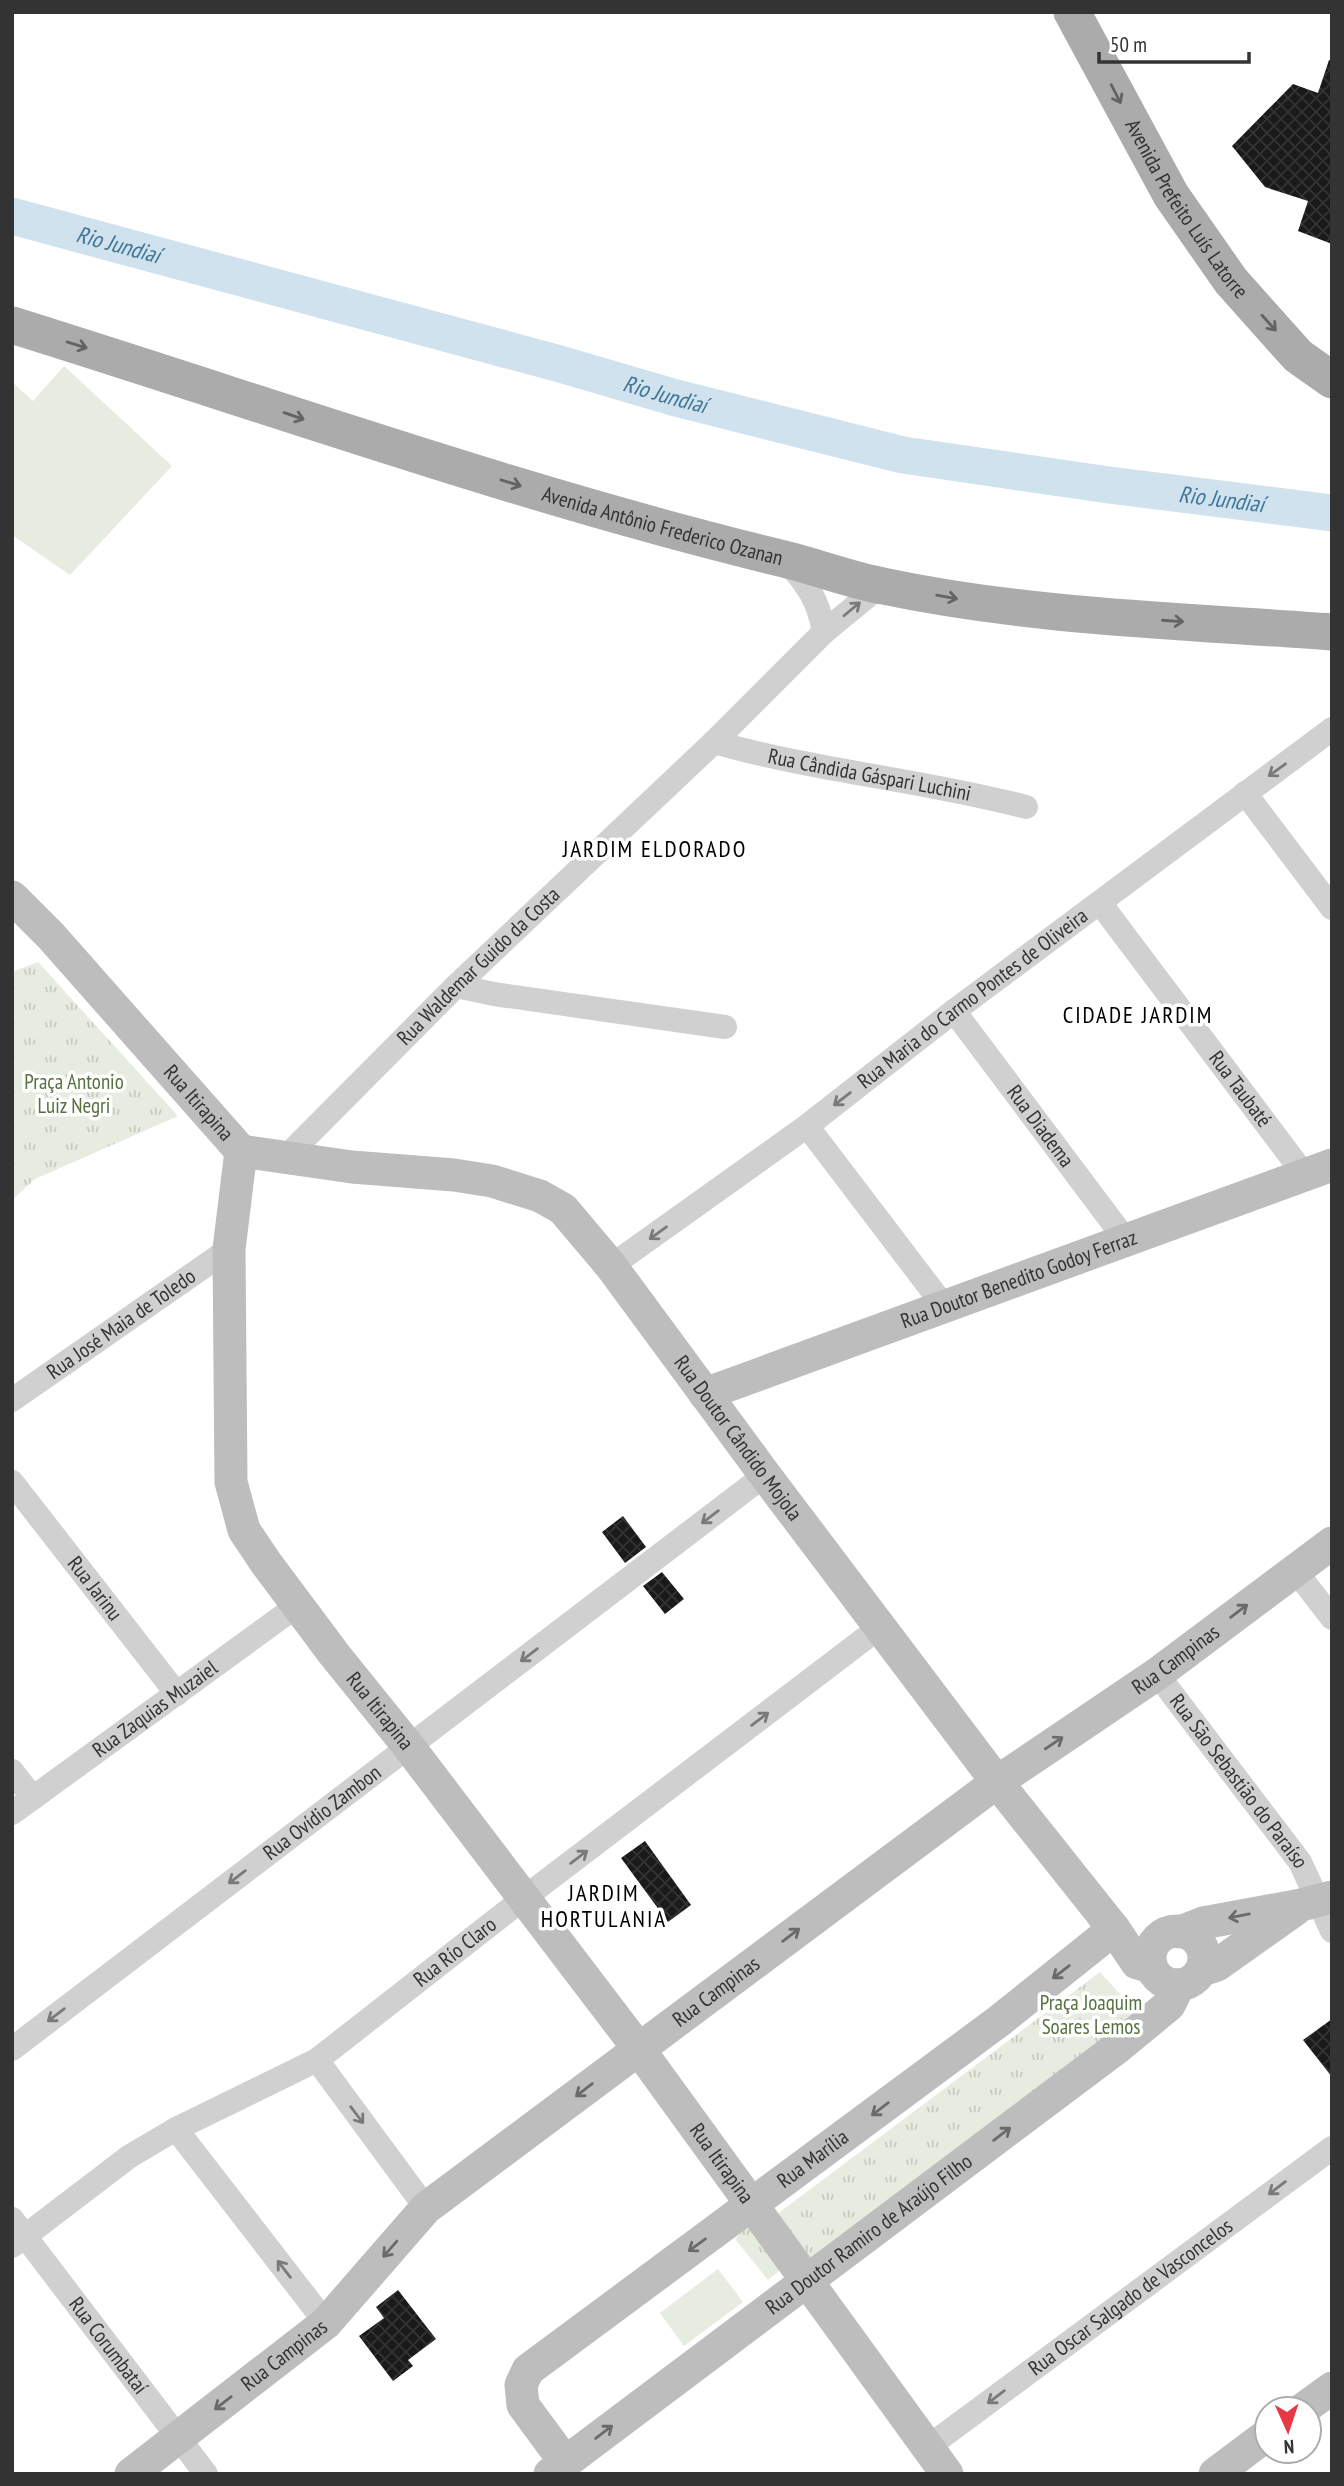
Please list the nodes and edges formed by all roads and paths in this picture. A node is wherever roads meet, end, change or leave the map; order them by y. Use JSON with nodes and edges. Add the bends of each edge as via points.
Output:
{"nodes":[{"id":1,"x":1072,"y":12,"type":"edge"},
{"id":2,"x":12,"y":325,"type":"edge"},
{"id":3,"x":1332,"y":380,"type":"edge"},
{"id":4,"x":785,"y":560,"type":"junction"},
{"id":5,"x":880,"y":586,"type":"junction"},
{"id":6,"x":824,"y":632,"type":"junction"},
{"id":7,"x":1332,"y":632,"type":"edge"},
{"id":8,"x":1332,"y":729,"type":"edge"},
{"id":9,"x":714,"y":741,"type":"junction"},
{"id":10,"x":1245,"y":793,"type":"junction"},
{"id":11,"x":1026,"y":807,"type":"dead end"},
{"id":12,"x":12,"y":897,"type":"edge"},
{"id":13,"x":1100,"y":902,"type":"junction"},
{"id":14,"x":1332,"y":908,"type":"edge"},
{"id":15,"x":456,"y":986,"type":"junction"},
{"id":16,"x":954,"y":1011,"type":"junction"},
{"id":17,"x":725,"y":1027,"type":"dead end"},
{"id":18,"x":807,"y":1126,"type":"junction"},
{"id":19,"x":241,"y":1151,"type":"junction"},
{"id":20,"x":286,"y":1157,"type":"junction"},
{"id":21,"x":1318,"y":1170,"type":"edge"},
{"id":22,"x":1125,"y":1239,"type":"junction"},
{"id":23,"x":229,"y":1249,"type":"junction"},
{"id":24,"x":611,"y":1266,"type":"junction"},
{"id":25,"x":944,"y":1306,"type":"junction"},
{"id":26,"x":705,"y":1394,"type":"junction"},
{"id":27,"x":12,"y":1400,"type":"edge"},
{"id":28,"x":765,"y":1475,"type":"junction"},
{"id":29,"x":12,"y":1482,"type":"edge"},
{"id":30,"x":1332,"y":1543,"type":"edge"},
{"id":31,"x":1294,"y":1569,"type":"junction"},
{"id":32,"x":298,"y":1605,"type":"junction"},
{"id":33,"x":1332,"y":1618,"type":"edge"},
{"id":34,"x":880,"y":1627,"type":"junction"},
{"id":35,"x":1157,"y":1674,"type":"junction"},
{"id":36,"x":177,"y":1694,"type":"junction"},
{"id":37,"x":409,"y":1747,"type":"junction"},
{"id":38,"x":12,"y":1771,"type":"edge"},
{"id":39,"x":997,"y":1782,"type":"junction"},
{"id":40,"x":33,"y":1798,"type":"junction"},
{"id":41,"x":12,"y":1813,"type":"edge"},
{"id":42,"x":524,"y":1898,"type":"junction"},
{"id":43,"x":1317,"y":1900,"type":"edge"},
{"id":44,"x":1114,"y":1929,"type":"junction"},
{"id":45,"x":1332,"y":1931,"type":"edge"},
{"id":46,"x":1172,"y":1933,"type":"junction"},
{"id":47,"x":1151,"y":1967,"type":"junction"},
{"id":48,"x":1191,"y":1978,"type":"junction"},
{"id":49,"x":638,"y":2048,"type":"junction"},
{"id":50,"x":12,"y":2049,"type":"edge"},
{"id":51,"x":317,"y":2060,"type":"junction"},
{"id":52,"x":176,"y":2129,"type":"junction"},
{"id":53,"x":1332,"y":2148,"type":"edge"},
{"id":54,"x":751,"y":2204,"type":"junction"},
{"id":55,"x":426,"y":2208,"type":"junction"},
{"id":56,"x":17,"y":2234,"type":"edge"},
{"id":57,"x":808,"y":2280,"type":"junction"},
{"id":58,"x":326,"y":2323,"type":"junction"},
{"id":59,"x":179,"y":2438,"type":"junction"},
{"id":60,"x":1253,"y":2446,"type":"edge"},
{"id":61,"x":938,"y":2461,"type":"edge"},
{"id":62,"x":557,"y":2468,"type":"edge"},
{"id":63,"x":131,"y":2474,"type":"edge"},
{"id":64,"x":206,"y":2474,"type":"edge"},
{"id":65,"x":1215,"y":2474,"type":"edge"}],
"edges":[{"from":1,"to":3,"type":"main road","name":"Avenida Prefeito Luís Latorre","one_way":true,"via":[[1171,195],[1231,281],[1298,356]]},
{"from":2,"to":4,"type":"main road","name":"Avenida Antônio Frederico Ozanan","one_way":true,"via":[[645,524]]},
{"from":4,"to":5,"type":"main road","name":"Avenida Antônio Frederico Ozanan"},
{"from":4,"to":6,"type":"street","via":[[814,596]]},
{"from":6,"to":5,"type":"street","name":"Rua Waldemar Guido da Costa","one_way":true},
{"from":5,"to":7,"type":"main road","name":"Avenida Antônio Frederico Ozanan","one_way":true,"via":[[993,604]]},
{"from":6,"to":9,"type":"street","name":"Rua Waldemar Guido da Costa"},
{"from":8,"to":10,"type":"street","name":"Rua Maria do Carmo Pontes de Oliveira","one_way":true},
{"from":9,"to":11,"type":"street","name":"Rua Cândida Gáspari Luchini","via":[[766,757]]},
{"from":9,"to":15,"type":"street","name":"Rua Waldemar Guido da Costa"},
{"from":10,"to":13,"type":"street","name":"Rua Maria do Carmo Pontes de Oliveira"},
{"from":10,"to":14,"type":"street"},
{"from":12,"to":19,"type":"street","name":"Rua Itirapina"},
{"from":13,"to":16,"type":"street","name":"Rua Maria do Carmo Pontes de Oliveira"},
{"from":13,"to":21,"type":"street","name":"Rua Taubaté"},
{"from":15,"to":17,"type":"street"},
{"from":15,"to":20,"type":"street","name":"Rua Waldemar Guido da Costa"},
{"from":16,"to":18,"type":"street","name":"Rua Maria do Carmo Pontes de Oliveira","one_way":true},
{"from":16,"to":22,"type":"street","name":"Rua Diadema"},
{"from":18,"to":24,"type":"street","name":"Rua Maria do Carmo Pontes de Oliveira","one_way":true},
{"from":18,"to":25,"type":"street"},
{"from":19,"to":20,"type":"street","name":"Rua Doutor Cândido Mojola"},
{"from":19,"to":23,"type":"street","name":"Rua Itirapina"},
{"from":20,"to":24,"type":"street","name":"Rua Doutor Cândido Mojola","via":[[454,1175],[514,1187],[563,1209]]},
{"from":21,"to":22,"type":"street","name":"Rua Doutor Benedito Godoy Ferraz"},
{"from":22,"to":25,"type":"street","name":"Rua Doutor Benedito Godoy Ferraz"},
{"from":23,"to":27,"type":"street","name":"Rua José Maia de Toledo"},
{"from":23,"to":32,"type":"street","name":"Rua Itirapina","via":[[230,1482],[244,1530]]},
{"from":24,"to":26,"type":"street","name":"Rua Doutor Cândido Mojola"},
{"from":25,"to":26,"type":"street","name":"Rua Doutor Benedito Godoy Ferraz"},
{"from":26,"to":28,"type":"street","name":"Rua Doutor Cândido Mojola"},
{"from":28,"to":34,"type":"street","name":"Rua Doutor Cândido Mojola"},
{"from":28,"to":37,"type":"street","name":"Rua Ovídio Zambon","one_way":true},
{"from":29,"to":36,"type":"street","name":"Rua Jarinu"},
{"from":30,"to":31,"type":"street","name":"Rua Campinas"},
{"from":31,"to":33,"type":"street"},
{"from":35,"to":31,"type":"street","name":"Rua Campinas","one_way":true},
{"from":32,"to":36,"type":"street","name":"Rua Zaquias Muzaiel"},
{"from":32,"to":37,"type":"street","name":"Rua Itirapina"},
{"from":34,"to":39,"type":"street","name":"Rua Doutor Cândido Mojola"},
{"from":42,"to":34,"type":"street","name":"Rua Río Claro","one_way":true},
{"from":39,"to":35,"type":"street","name":"Rua Campinas","one_way":true},
{"from":35,"to":43,"type":"street","name":"Rua São Sebastião do Paraíso","via":[[1300,1862]]},
{"from":36,"to":40,"type":"street","name":"Rua Zaquias Muzaiel"},
{"from":37,"to":42,"type":"street","name":"Rua Itirapina"},
{"from":37,"to":50,"type":"street","name":"Rua Ovídio Zambon","one_way":true},
{"from":38,"to":40,"type":"street"},
{"from":39,"to":44,"type":"street","name":"Rua Doutor Cândido Mojola"},
{"from":49,"to":39,"type":"street","name":"Rua Campinas","one_way":true},
{"from":40,"to":41,"type":"street","name":"Rua Zaquias Muzaiel"},
{"from":42,"to":49,"type":"street","name":"Rua Itirapina"},
{"from":42,"to":51,"type":"street","name":"Rua Río Claro"},
{"from":43,"to":45,"type":"street","name":"Rua São Sebastião do Paraíso"},
{"from":43,"to":46,"type":"street","one_way":true},
{"from":43,"to":48,"type":"street"},
{"from":44,"to":46,"type":"street"},
{"from":44,"to":47,"type":"street","name":"Rua Doutor Cândido Mojola","via":[[1137,1963]]},
{"from":44,"to":54,"type":"street","name":"Rua Marília","one_way":true,"via":[[999,2021]]},
{"from":46,"to":47,"type":"street","via":[[1158,1939],[1151,1952]]},
{"from":46,"to":48,"type":"street","via":[[1188,1934],[1201,1945],[1203,1953]]},
{"from":47,"to":48,"type":"street","name":"Rua Doutor Cândido Mojola","via":[[1168,1984]]},
{"from":57,"to":48,"type":"street","name":"Rua Doutor Ramiro de Araújo Filho","one_way":true,"via":[[1118,2048],[1169,2006]]},
{"from":49,"to":54,"type":"street","name":"Rua Itirapina"},
{"from":49,"to":55,"type":"street","name":"Rua Campinas","one_way":true},
{"from":51,"to":52,"type":"street","name":"Rua Río Claro"},
{"from":51,"to":55,"type":"street","one_way":true},
{"from":52,"to":56,"type":"street","name":"Rua Río Claro"},
{"from":58,"to":52,"type":"street","one_way":true},
{"from":53,"to":61,"type":"street","name":"Rua Oscar Salgado de Vasconcelos","one_way":true},
{"from":54,"to":57,"type":"street","name":"Rua Itirapina"},
{"from":54,"to":62,"type":"street","name":"Rua Marília","one_way":true,"via":[[527,2370],[520,2385],[523,2405]]},
{"from":55,"to":58,"type":"street","name":"Rua Campinas","one_way":true},
{"from":56,"to":59,"type":"street","name":"Rua Corumbataí"},
{"from":57,"to":61,"type":"street","name":"Rua Itirapina"},
{"from":62,"to":57,"type":"street","name":"Rua Doutor Ramiro de Araújo Filho","one_way":true},
{"from":58,"to":59,"type":"street","name":"Rua Campinas","one_way":true},
{"from":59,"to":63,"type":"street","name":"Rua Campinas"},
{"from":59,"to":64,"type":"street","name":"Rua Corumbataí"},
{"from":60,"to":65,"type":"street"}]}
